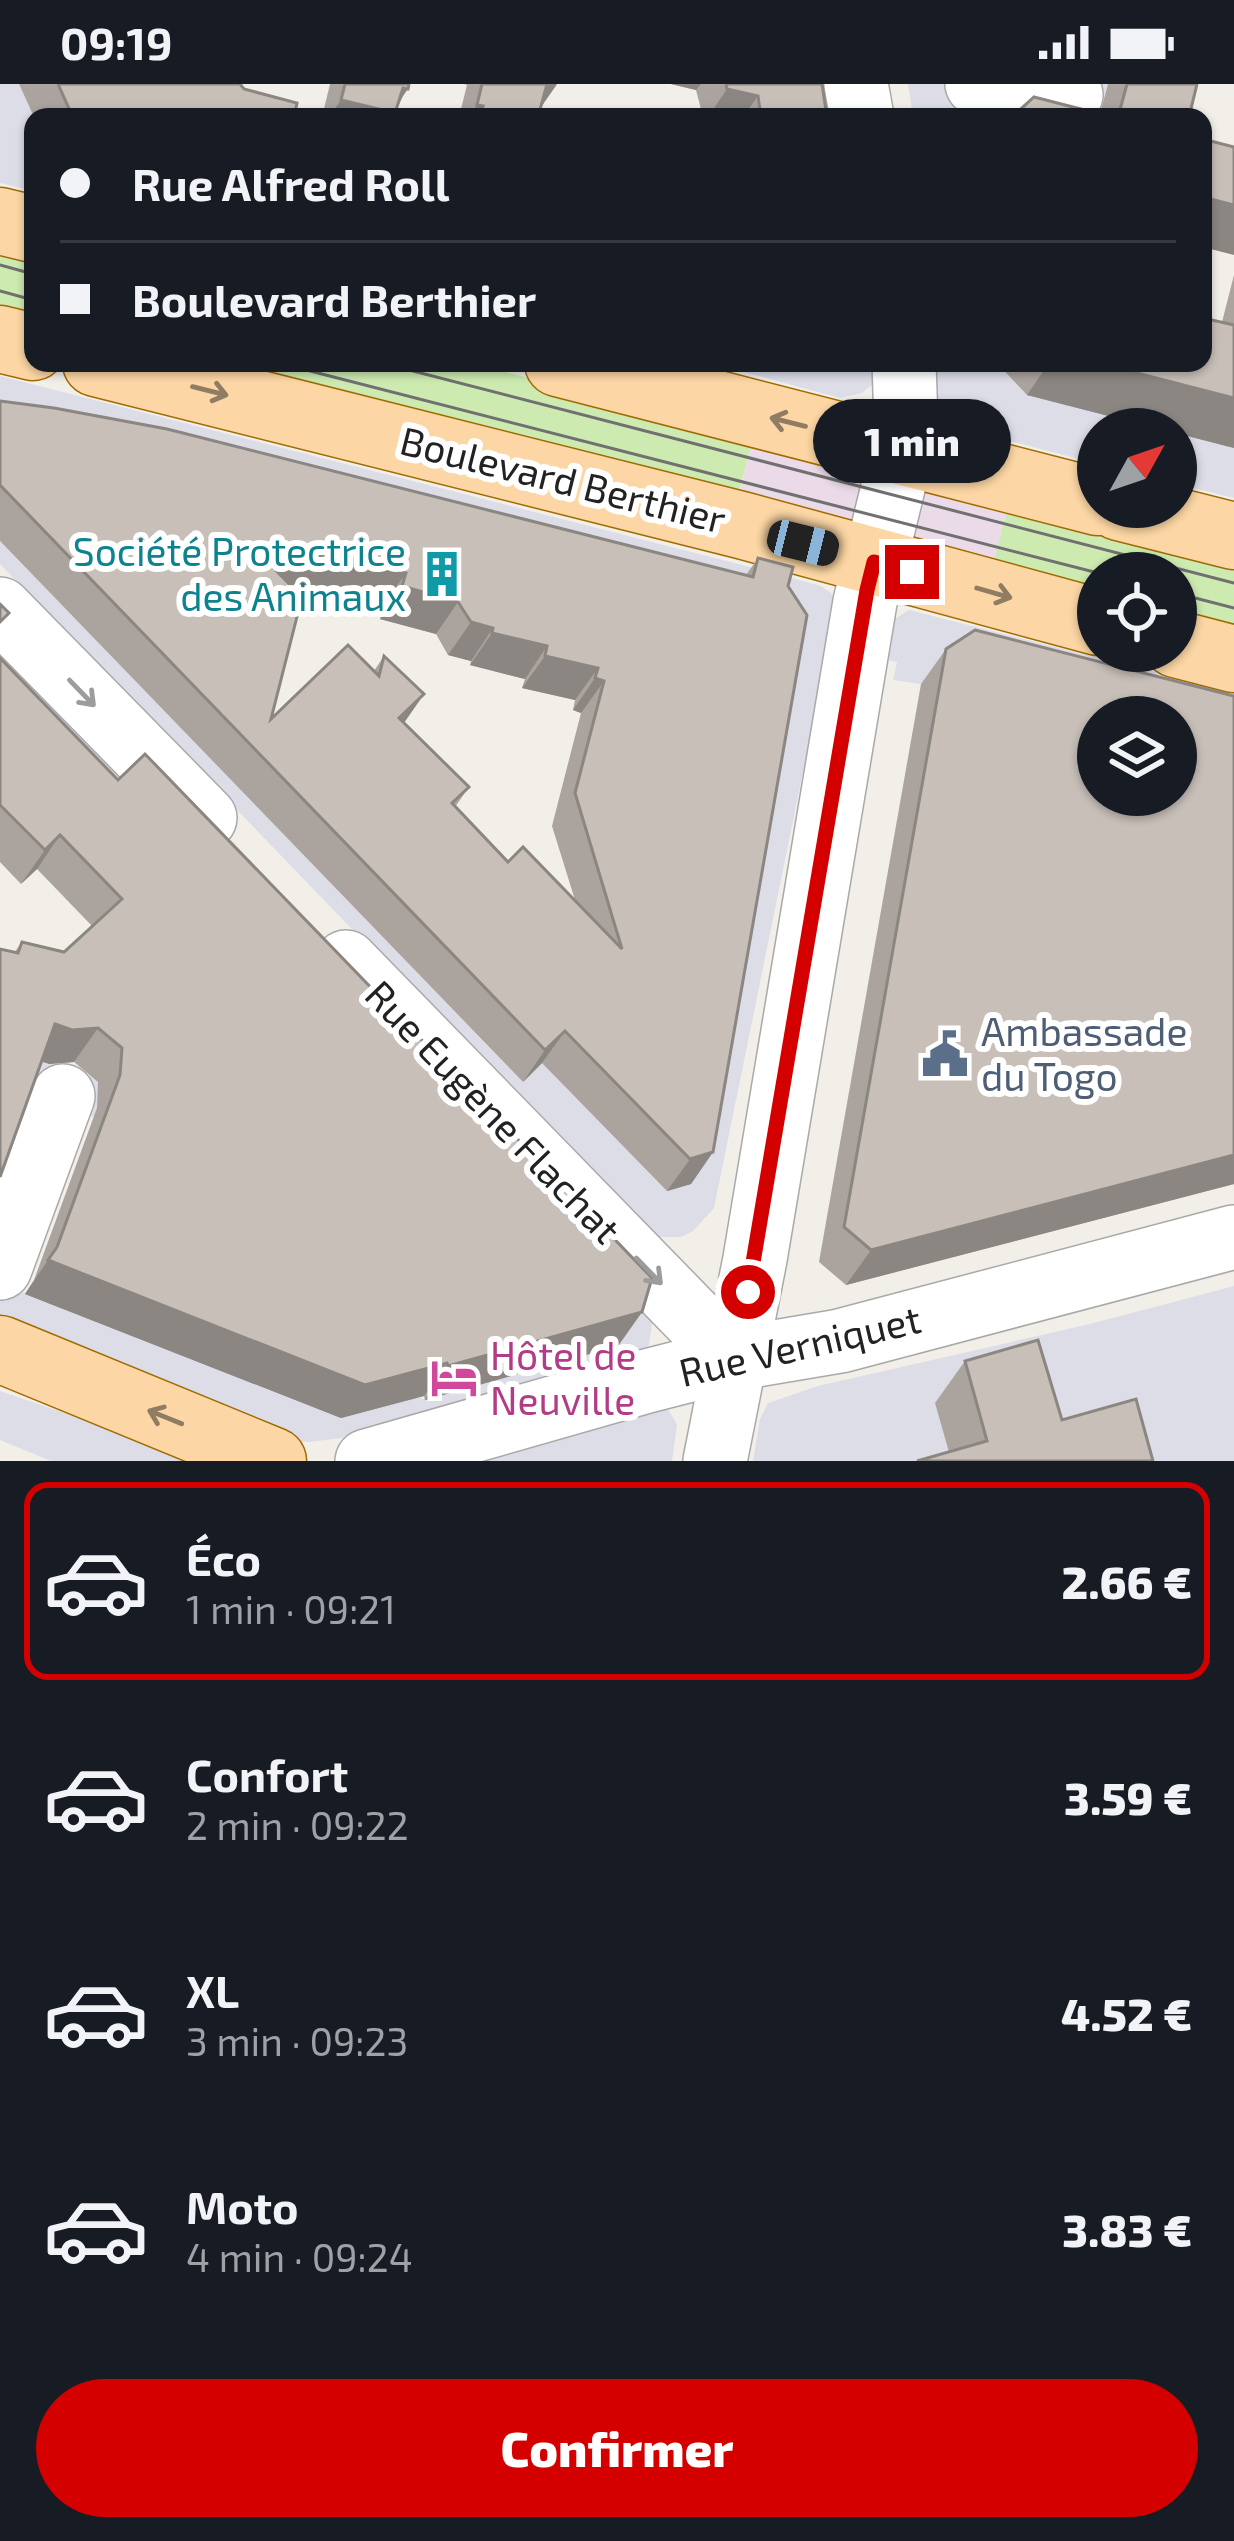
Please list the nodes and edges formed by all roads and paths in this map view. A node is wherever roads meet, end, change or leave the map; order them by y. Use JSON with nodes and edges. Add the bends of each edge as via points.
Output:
{"nodes":[{"id":1,"x":977,"y":84,"type":"edge"},
{"id":2,"x":1071,"y":95,"type":"dead end"},
{"id":3,"x":146,"y":372,"type":"edge"},
{"id":4,"x":579,"y":372,"type":"edge"},
{"id":5,"x":904,"y":372,"type":"edge"},
{"id":6,"x":1077,"y":502,"type":"edge"},
{"id":7,"x":888,"y":506,"type":"junction"},
{"id":8,"x":1197,"y":527,"type":"edge"},
{"id":9,"x":1234,"y":536,"type":"edge"},
{"id":10,"x":0,"y":609,"type":"edge"},
{"id":11,"x":1077,"y":610,"type":"edge"},
{"id":12,"x":1197,"y":649,"type":"edge"},
{"id":13,"x":1234,"y":658,"type":"edge"},
{"id":14,"x":252,"y":866,"type":"edge"},
{"id":15,"x":302,"y":917,"type":"edge"},
{"id":16,"x":62,"y":1096,"type":"dead end"},
{"id":17,"x":1234,"y":1237,"type":"edge"},
{"id":18,"x":0,"y":1268,"type":"edge"},
{"id":19,"x":0,"y":1349,"type":"edge"},
{"id":20,"x":733,"y":1359,"type":"junction"},
{"id":21,"x":273,"y":1461,"type":"edge"},
{"id":22,"x":368,"y":1461,"type":"edge"},
{"id":23,"x":715,"y":1461,"type":"edge"}],
"edges":[{"from":1,"to":2,"type":"street"},
{"from":3,"to":7,"type":"main road","name":"Boulevard Berthier","one_way":true},
{"from":7,"to":4,"type":"main road","name":"Boulevard Berthier","one_way":true},
{"from":5,"to":7,"type":"street","via":[[906,422]]},
{"from":6,"to":7,"type":"main road","name":"Boulevard Berthier"},
{"from":7,"to":11,"type":"main road","name":"Boulevard Berthier","one_way":true},
{"from":7,"to":20,"type":"street"},
{"from":8,"to":9,"type":"main road"},
{"from":10,"to":14,"type":"street","one_way":true},
{"from":12,"to":13,"type":"main road"},
{"from":15,"to":20,"type":"street","name":"Rue Eugène Flachat","one_way":true},
{"from":16,"to":18,"type":"street"},
{"from":17,"to":20,"type":"street","name":"Rue Verniquet","via":[[840,1342]]},
{"from":21,"to":19,"type":"main road","one_way":true},
{"from":20,"to":22,"type":"street","name":"Rue Verniquet"},
{"from":20,"to":23,"type":"street"}]}
